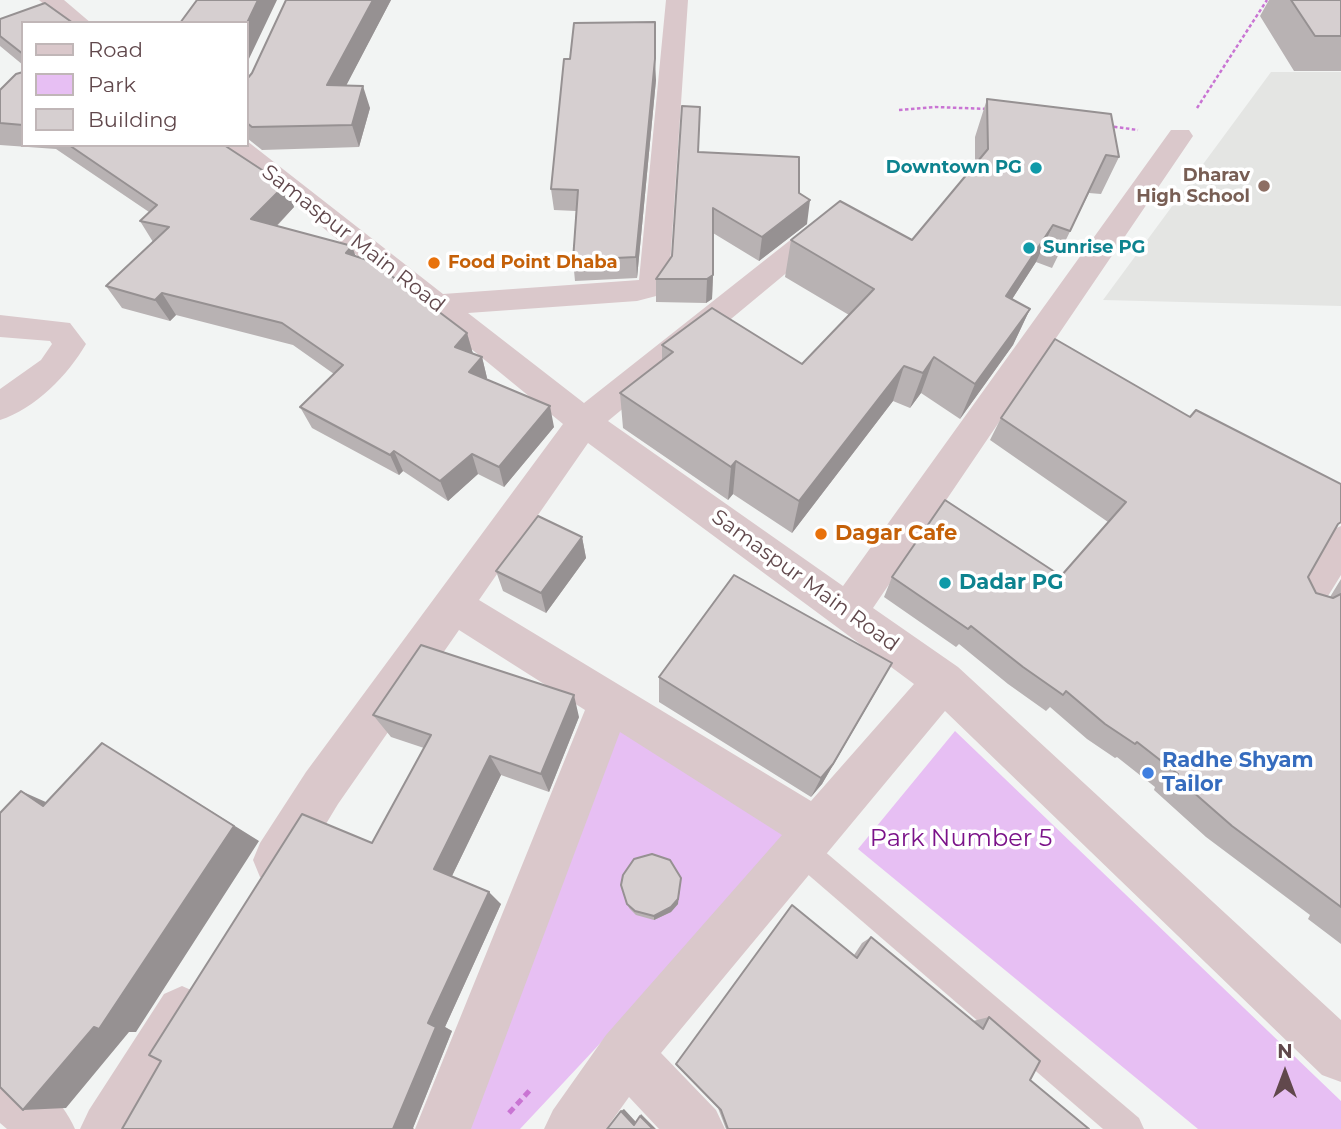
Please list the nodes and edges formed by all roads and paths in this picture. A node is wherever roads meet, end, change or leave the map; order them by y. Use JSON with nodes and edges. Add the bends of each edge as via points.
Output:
{"nodes":[{"id":1,"x":50,"y":0,"type":"edge"},
{"id":2,"x":677,"y":0,"type":"edge"},
{"id":3,"x":1267,"y":0,"type":"edge"},
{"id":4,"x":77,"y":21,"type":"edge"},
{"id":5,"x":990,"y":109,"type":"edge"},
{"id":6,"x":899,"y":110,"type":"dead end"},
{"id":7,"x":1098,"y":124,"type":"edge"},
{"id":8,"x":1180,"y":136,"type":"junction"},
{"id":9,"x":238,"y":147,"type":"edge"},
{"id":10,"x":827,"y":225,"type":"edge"},
{"id":11,"x":436,"y":305,"type":"junction"},
{"id":12,"x":0,"y":326,"type":"edge"},
{"id":13,"x":0,"y":407,"type":"edge"},
{"id":14,"x":584,"y":422,"type":"junction"},
{"id":15,"x":1341,"y":542,"type":"edge"},
{"id":16,"x":1306,"y":597,"type":"edge"},
{"id":17,"x":453,"y":606,"type":"junction"},
{"id":18,"x":848,"y":611,"type":"junction"},
{"id":19,"x":943,"y":681,"type":"junction"},
{"id":20,"x":610,"y":702,"type":"junction"},
{"id":21,"x":808,"y":839,"type":"junction"},
{"id":22,"x":256,"y":894,"type":"edge"},
{"id":23,"x":204,"y":976,"type":"edge"},
{"id":24,"x":625,"y":1054,"type":"junction"},
{"id":25,"x":1341,"y":1056,"type":"edge"},
{"id":26,"x":542,"y":1078,"type":"dead end"},
{"id":27,"x":0,"y":1086,"type":"edge"},
{"id":28,"x":503,"y":1119,"type":"dead end"},
{"id":29,"x":47,"y":1129,"type":"edge"},
{"id":30,"x":108,"y":1129,"type":"edge"},
{"id":31,"x":443,"y":1129,"type":"edge"},
{"id":32,"x":572,"y":1129,"type":"edge"},
{"id":33,"x":697,"y":1129,"type":"edge"},
{"id":34,"x":1128,"y":1129,"type":"edge"}],
"edges":[{"from":1,"to":4,"type":"street"},
{"from":2,"to":11,"type":"street","via":[[654,280],[649,288]]},
{"from":3,"to":8,"type":"path"},
{"from":5,"to":6,"type":"path"},
{"from":7,"to":8,"type":"path"},
{"from":8,"to":18,"type":"street"},
{"from":9,"to":11,"type":"street","name":"Samaspur Main Road"},
{"from":10,"to":14,"type":"street"},
{"from":11,"to":14,"type":"street","name":"Samaspur Main Road"},
{"from":12,"to":13,"type":"street","via":[[59,331],[70,344],[53,368]]},
{"from":14,"to":17,"type":"street"},
{"from":14,"to":18,"type":"street","name":"Samaspur Main Road"},
{"from":15,"to":16,"type":"street"},
{"from":17,"to":20,"type":"street"},
{"from":17,"to":22,"type":"street","via":[[322,788]]},
{"from":18,"to":19,"type":"street","name":"Samaspur Main Road"},
{"from":19,"to":21,"type":"street"},
{"from":19,"to":25,"type":"street","name":"Samaspur Main Road"},
{"from":20,"to":21,"type":"street"},
{"from":20,"to":31,"type":"street"},
{"from":21,"to":24,"type":"street"},
{"from":21,"to":34,"type":"lane"},
{"from":23,"to":30,"type":"street"},
{"from":24,"to":32,"type":"street"},
{"from":24,"to":33,"type":"street"},
{"from":26,"to":28,"type":"path"},
{"from":27,"to":29,"type":"street"}]}
